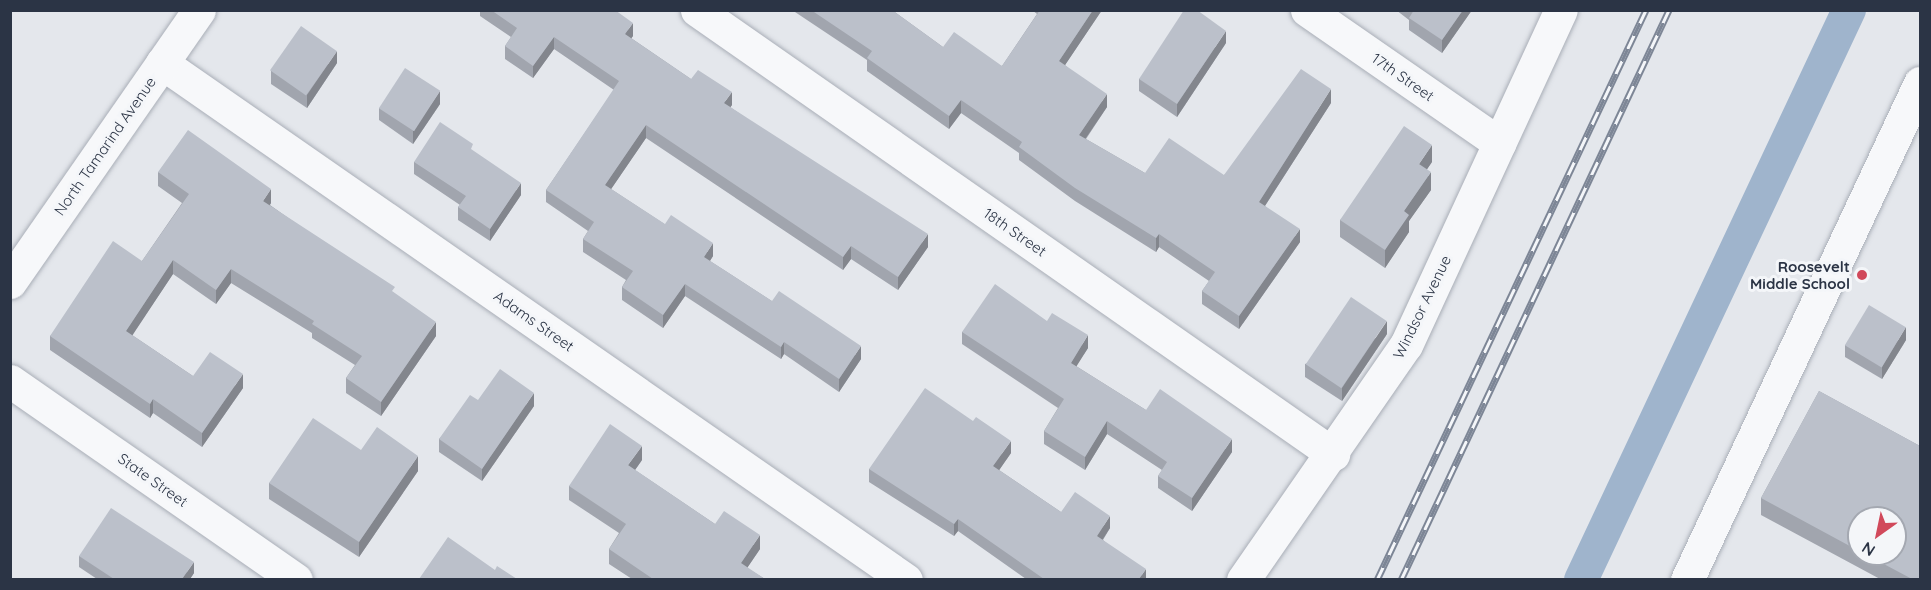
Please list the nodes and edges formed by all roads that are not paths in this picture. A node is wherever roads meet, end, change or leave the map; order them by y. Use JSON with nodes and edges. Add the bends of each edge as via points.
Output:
{"nodes":[{"id":1,"x":199,"y":10,"type":"edge"},
{"id":2,"x":1307,"y":10,"type":"edge"},
{"id":3,"x":1560,"y":10,"type":"edge"},
{"id":4,"x":714,"y":15,"type":"edge"},
{"id":5,"x":162,"y":63,"type":"junction"},
{"id":6,"x":1920,"y":83,"type":"edge"},
{"id":7,"x":1499,"y":143,"type":"junction"},
{"id":8,"x":10,"y":282,"type":"edge"},
{"id":9,"x":10,"y":381,"type":"edge"},
{"id":10,"x":1333,"y":454,"type":"junction"},
{"id":11,"x":296,"y":579,"type":"edge"},
{"id":12,"x":906,"y":579,"type":"edge"},
{"id":13,"x":1243,"y":579,"type":"edge"},
{"id":14,"x":1687,"y":579,"type":"edge"}],
"edges":[{"from":1,"to":5,"type":"street","name":"North Tamarind Avenue"},
{"from":2,"to":7,"type":"street","name":"17th Street"},
{"from":3,"to":7,"type":"street","name":"Windsor Avenue"},
{"from":4,"to":10,"type":"street","name":"18th Street"},
{"from":5,"to":8,"type":"street","name":"North Tamarind Avenue"},
{"from":5,"to":12,"type":"street","name":"Adams Street"},
{"from":6,"to":14,"type":"street"},
{"from":7,"to":10,"type":"street","name":"Windsor Avenue","via":[[1406,345]]},
{"from":9,"to":11,"type":"street","name":"State Street"},
{"from":10,"to":13,"type":"street","name":"Windsor Avenue"}]}
